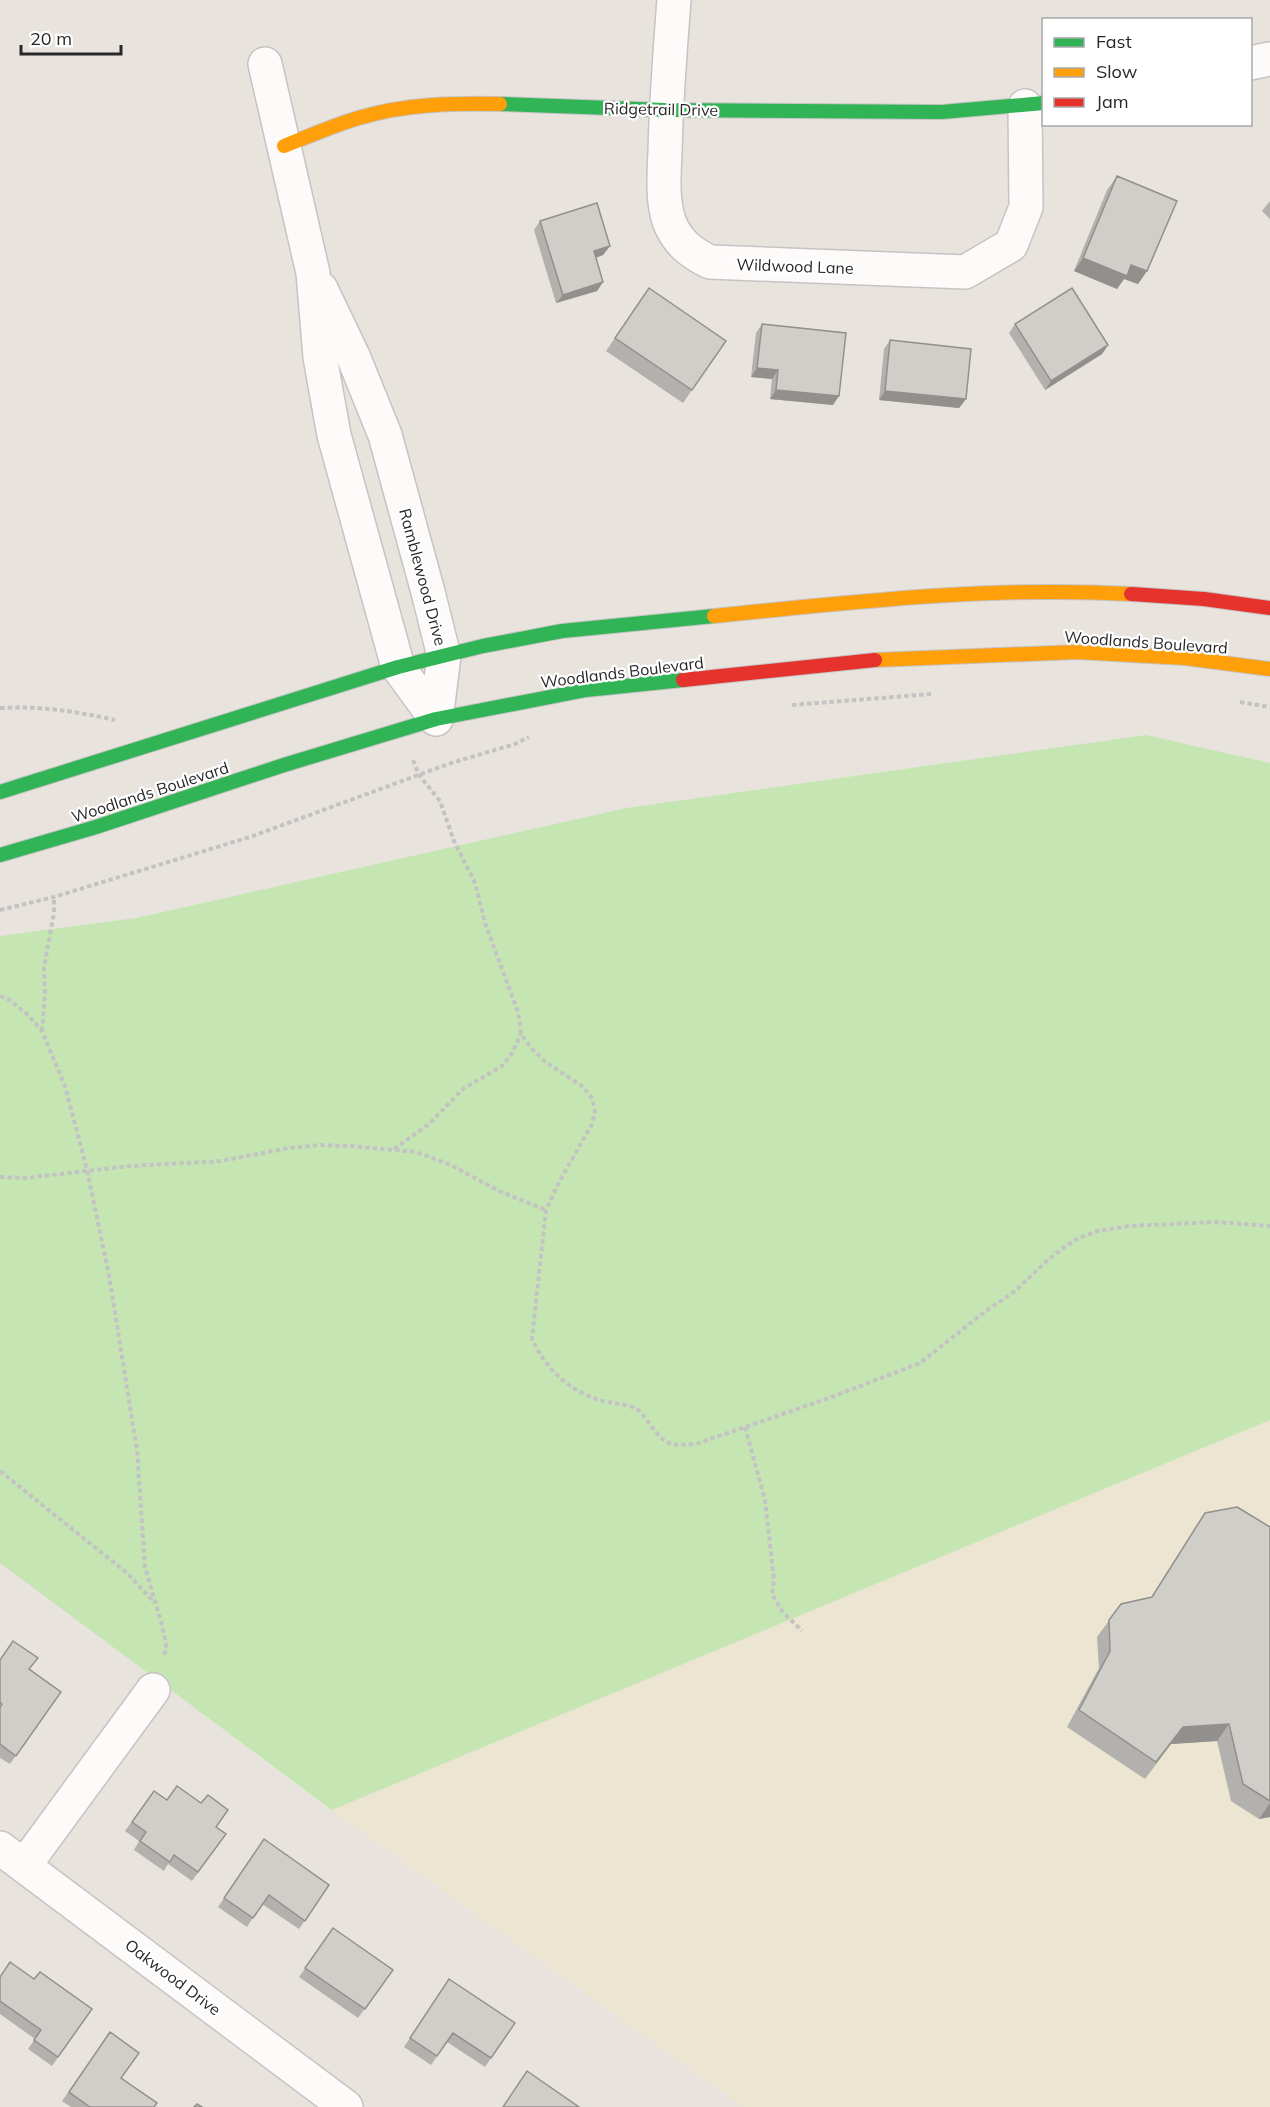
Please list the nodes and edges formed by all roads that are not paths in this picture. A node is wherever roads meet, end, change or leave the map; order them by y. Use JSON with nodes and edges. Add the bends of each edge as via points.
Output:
{"nodes":[{"id":1,"x":674,"y":0,"type":"edge"},
{"id":2,"x":1270,"y":59,"type":"edge"},
{"id":3,"x":1252,"y":63,"type":"edge"},
{"id":4,"x":265,"y":64,"type":"dead end"},
{"id":5,"x":1034,"y":104,"type":"edge"},
{"id":6,"x":665,"y":110,"type":"junction"},
{"id":7,"x":284,"y":146,"type":"junction"},
{"id":8,"x":313,"y":273,"type":"junction"},
{"id":9,"x":1270,"y":608,"type":"edge"},
{"id":10,"x":444,"y":656,"type":"junction"},
{"id":11,"x":398,"y":667,"type":"junction"},
{"id":12,"x":1270,"y":669,"type":"edge"},
{"id":13,"x":435,"y":719,"type":"junction"},
{"id":14,"x":0,"y":792,"type":"edge"},
{"id":15,"x":0,"y":855,"type":"edge"},
{"id":16,"x":153,"y":1690,"type":"road end"},
{"id":17,"x":12,"y":1857,"type":"edge"},
{"id":18,"x":346,"y":2107,"type":"edge"}],
"edges":[{"from":1,"to":6,"type":"street","name":"Wildwood Lane"},
{"from":2,"to":3,"type":"street"},
{"from":4,"to":7,"type":"street","name":"Ramblewood Drive"},
{"from":5,"to":6,"type":"street","name":"Ridgetrail Drive","via":[[942,112]]},
{"from":5,"to":6,"type":"street","name":"Wildwood Lane","via":[[1026,207],[1011,245],[965,272],[731,264],[710,262],[692,253],[670,222],[664,198]]},
{"from":6,"to":7,"type":"street","name":"Ridgetrail Drive","via":[[456,103],[362,117]]},
{"from":7,"to":8,"type":"street","name":"Ramblewood Drive"},
{"from":8,"to":10,"type":"street","name":"Ramblewood Drive","via":[[385,435]]},
{"from":8,"to":11,"type":"street","name":"Ramblewood Drive","via":[[320,357],[334,435]]},
{"from":9,"to":10,"type":"street","via":[[1094,592],[1001,592],[809,606],[562,631]]},
{"from":10,"to":11,"type":"street"},
{"from":10,"to":13,"type":"street","name":"Ramblewood Drive"},
{"from":11,"to":13,"type":"street","name":"Ramblewood Drive"},
{"from":11,"to":14,"type":"street"},
{"from":12,"to":13,"type":"street","name":"Woodlands Boulevard","via":[[1185,658],[1077,652],[882,659],[586,690]]},
{"from":13,"to":15,"type":"street","name":"Woodlands Boulevard"},
{"from":16,"to":17,"type":"street"},
{"from":17,"to":18,"type":"street","name":"Oakwood Drive"}]}
